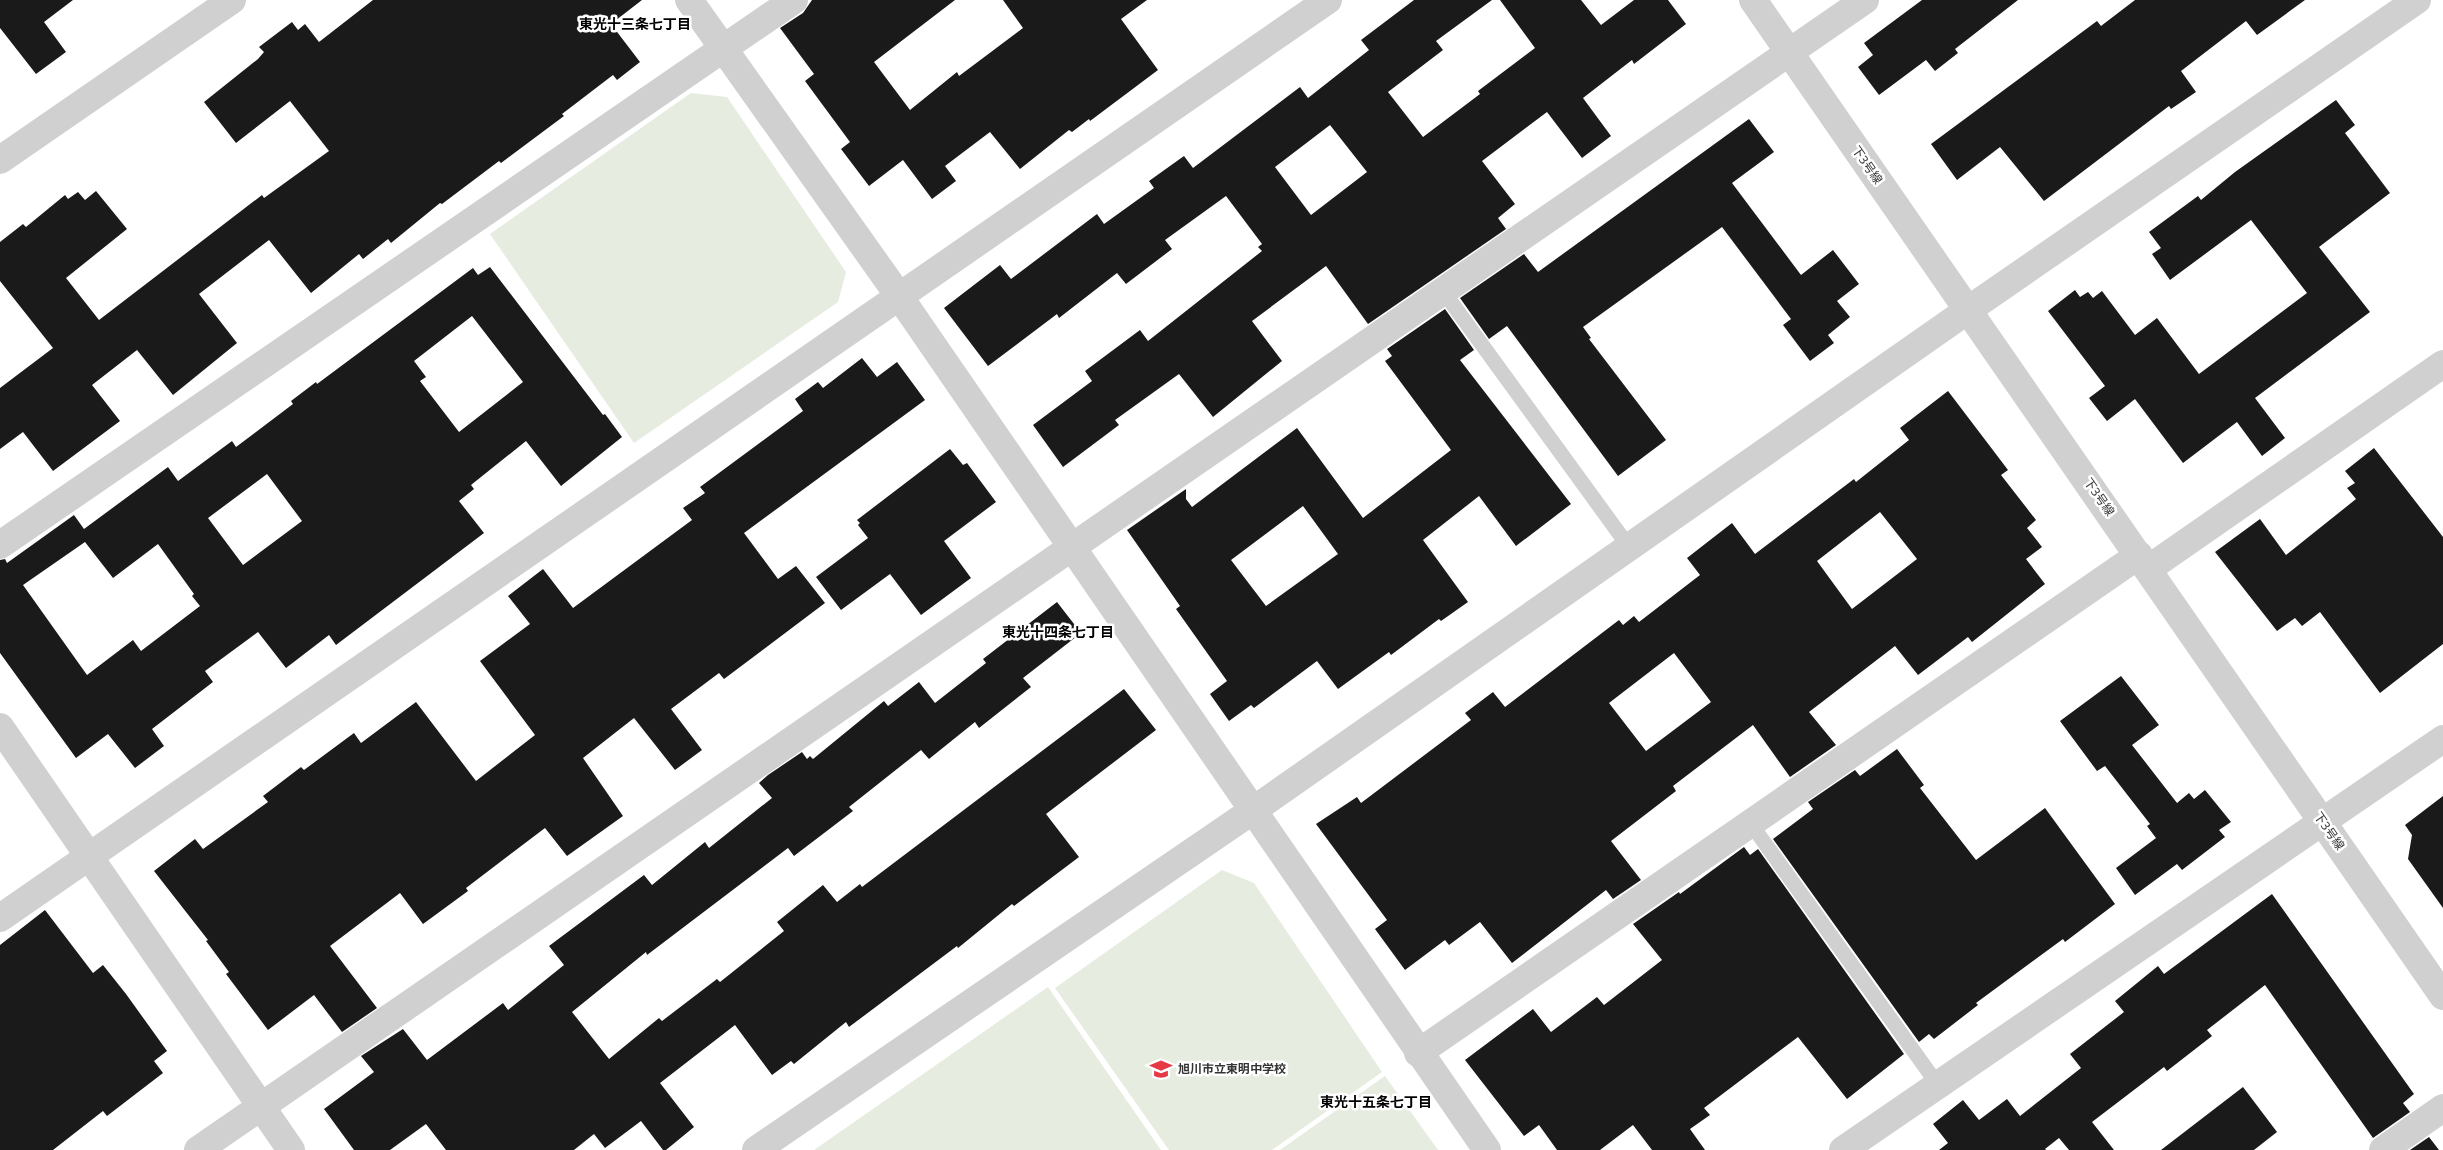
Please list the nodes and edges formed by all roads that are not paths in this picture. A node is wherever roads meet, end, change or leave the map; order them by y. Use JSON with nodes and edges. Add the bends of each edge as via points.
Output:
{"nodes":[{"id":1,"x":232,"y":0,"type":"edge"},
{"id":2,"x":689,"y":0,"type":"edge"},
{"id":3,"x":794,"y":0,"type":"edge"},
{"id":4,"x":1328,"y":0,"type":"edge"},
{"id":5,"x":1753,"y":0,"type":"edge"},
{"id":6,"x":1865,"y":0,"type":"edge"},
{"id":7,"x":2416,"y":0,"type":"edge"},
{"id":8,"x":723,"y":50,"type":"junction"},
{"id":9,"x":1790,"y":53,"type":"junction"},
{"id":10,"x":0,"y":160,"type":"edge"},
{"id":11,"x":1443,"y":291,"type":"junction"},
{"id":12,"x":899,"y":296,"type":"junction"},
{"id":13,"x":1968,"y":310,"type":"junction"},
{"id":14,"x":2443,"y":364,"type":"edge"},
{"id":15,"x":0,"y":545,"type":"edge"},
{"id":16,"x":1072,"y":546,"type":"junction"},
{"id":17,"x":1629,"y":547,"type":"junction"},
{"id":18,"x":2144,"y":562,"type":"junction"},
{"id":19,"x":0,"y":727,"type":"edge"},
{"id":20,"x":2443,"y":739,"type":"edge"},
{"id":21,"x":1252,"y":811,"type":"junction"},
{"id":22,"x":2323,"y":822,"type":"junction"},
{"id":23,"x":1751,"y":824,"type":"junction"},
{"id":24,"x":89,"y":856,"type":"junction"},
{"id":25,"x":0,"y":918,"type":"edge"},
{"id":26,"x":2443,"y":996,"type":"edge"},
{"id":27,"x":1418,"y":1053,"type":"junction"},
{"id":28,"x":1938,"y":1086,"type":"junction"},
{"id":29,"x":261,"y":1106,"type":"junction"},
{"id":30,"x":2443,"y":1108,"type":"edge"},
{"id":31,"x":198,"y":1150,"type":"edge"},
{"id":32,"x":291,"y":1150,"type":"edge"},
{"id":33,"x":756,"y":1150,"type":"edge"},
{"id":34,"x":1487,"y":1150,"type":"edge"},
{"id":35,"x":1844,"y":1150,"type":"edge"},
{"id":36,"x":2383,"y":1150,"type":"edge"}],
"edges":[{"from":1,"to":10,"type":"street"},
{"from":2,"to":8,"type":"street"},
{"from":3,"to":8,"type":"street"},
{"from":4,"to":12,"type":"street"},
{"from":5,"to":9,"type":"street","name":"下3号線"},
{"from":6,"to":9,"type":"street"},
{"from":7,"to":13,"type":"street"},
{"from":8,"to":12,"type":"street"},
{"from":8,"to":15,"type":"street"},
{"from":9,"to":11,"type":"street"},
{"from":9,"to":13,"type":"street","name":"下3号線"},
{"from":11,"to":16,"type":"street"},
{"from":11,"to":17,"type":"lane"},
{"from":12,"to":16,"type":"street"},
{"from":12,"to":24,"type":"street"},
{"from":13,"to":17,"type":"street"},
{"from":13,"to":18,"type":"street","name":"下3号線"},
{"from":14,"to":18,"type":"street"},
{"from":16,"to":21,"type":"street"},
{"from":16,"to":29,"type":"street"},
{"from":17,"to":21,"type":"street"},
{"from":18,"to":22,"type":"street","name":"下3号線"},
{"from":18,"to":23,"type":"street"},
{"from":19,"to":24,"type":"street"},
{"from":20,"to":22,"type":"street"},
{"from":21,"to":27,"type":"street"},
{"from":21,"to":33,"type":"street"},
{"from":22,"to":26,"type":"street","name":"下3号線"},
{"from":22,"to":28,"type":"street"},
{"from":23,"to":27,"type":"street"},
{"from":23,"to":28,"type":"lane"},
{"from":24,"to":25,"type":"street"},
{"from":24,"to":29,"type":"street"},
{"from":27,"to":34,"type":"street"},
{"from":28,"to":35,"type":"street"},
{"from":29,"to":31,"type":"street"},
{"from":29,"to":32,"type":"street"},
{"from":30,"to":36,"type":"street"}]}
